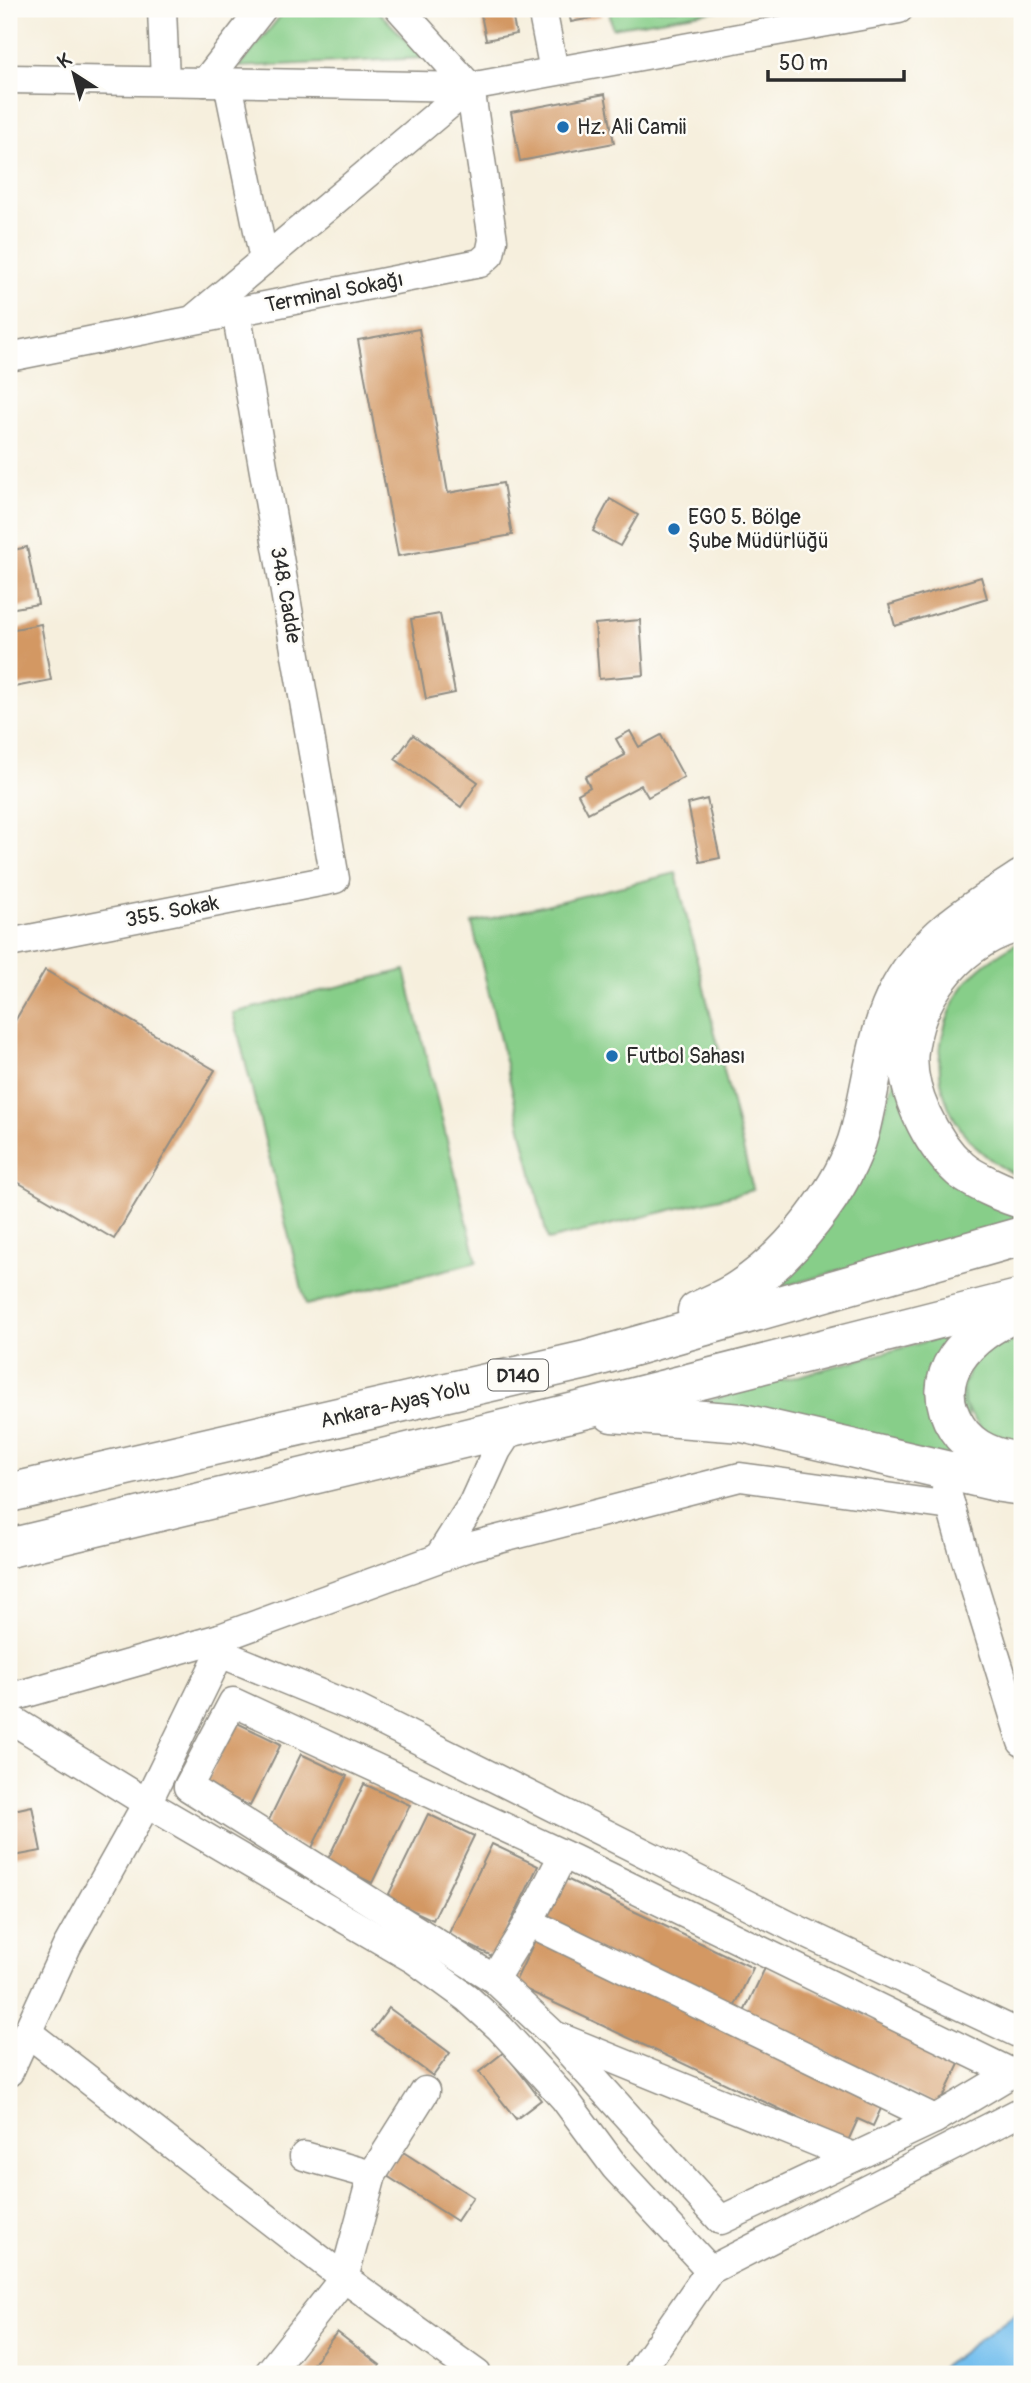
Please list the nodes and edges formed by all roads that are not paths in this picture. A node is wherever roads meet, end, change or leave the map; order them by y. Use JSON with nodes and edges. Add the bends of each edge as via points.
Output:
{"nodes":[{"id":1,"x":162,"y":9,"type":"edge"},
{"id":2,"x":262,"y":9,"type":"edge"},
{"id":3,"x":400,"y":9,"type":"edge"},
{"id":4,"x":542,"y":9,"type":"edge"},
{"id":5,"x":899,"y":9,"type":"edge"},
{"id":6,"x":819,"y":16,"type":"edge"},
{"id":7,"x":554,"y":71,"type":"junction"},
{"id":8,"x":9,"y":79,"type":"edge"},
{"id":9,"x":165,"y":81,"type":"junction"},
{"id":10,"x":216,"y":82,"type":"junction"},
{"id":11,"x":470,"y":87,"type":"junction"},
{"id":12,"x":264,"y":260,"type":"junction"},
{"id":13,"x":236,"y":311,"type":"junction"},
{"id":14,"x":192,"y":320,"type":"junction"},
{"id":15,"x":9,"y":357,"type":"edge"},
{"id":16,"x":335,"y":879,"type":"joint"},
{"id":17,"x":1022,"y":880,"type":"edge"},
{"id":18,"x":1022,"y":922,"type":"edge"},
{"id":19,"x":9,"y":943,"type":"edge"},
{"id":20,"x":1022,"y":1199,"type":"edge"},
{"id":21,"x":1022,"y":1236,"type":"edge"},
{"id":22,"x":1022,"y":1298,"type":"edge"},
{"id":23,"x":1022,"y":1310,"type":"edge"},
{"id":24,"x":586,"y":1360,"type":"junction"},
{"id":25,"x":579,"y":1411,"type":"junction"},
{"id":26,"x":512,"y":1427,"type":"junction"},
{"id":27,"x":1022,"y":1462,"type":"edge"},
{"id":28,"x":941,"y":1469,"type":"junction"},
{"id":29,"x":1022,"y":1486,"type":"edge"},
{"id":30,"x":9,"y":1493,"type":"edge"},
{"id":31,"x":951,"y":1506,"type":"junction"},
{"id":32,"x":9,"y":1548,"type":"edge"},
{"id":33,"x":438,"y":1558,"type":"junction"},
{"id":34,"x":220,"y":1646,"type":"junction"},
{"id":35,"x":9,"y":1698,"type":"edge"},
{"id":36,"x":233,"y":1702,"type":"junction"},
{"id":37,"x":9,"y":1718,"type":"edge"},
{"id":38,"x":1022,"y":1742,"type":"edge"},
{"id":39,"x":147,"y":1803,"type":"junction"},
{"id":40,"x":563,"y":1855,"type":"junction"},
{"id":41,"x":529,"y":1922,"type":"junction"},
{"id":42,"x":494,"y":1979,"type":"junction"},
{"id":43,"x":27,"y":2032,"type":"junction"},
{"id":44,"x":554,"y":2035,"type":"junction"},
{"id":45,"x":1022,"y":2035,"type":"edge"},
{"id":46,"x":9,"y":2072,"type":"edge"},
{"id":47,"x":1017,"y":2072,"type":"edge"},
{"id":48,"x":425,"y":2091,"type":"dead end"},
{"id":49,"x":1022,"y":2111,"type":"edge"},
{"id":50,"x":935,"y":2119,"type":"junction"},
{"id":51,"x":304,"y":2156,"type":"dead end"},
{"id":52,"x":854,"y":2157,"type":"junction"},
{"id":53,"x":372,"y":2175,"type":"junction"},
{"id":54,"x":710,"y":2270,"type":"junction"},
{"id":55,"x":344,"y":2278,"type":"junction"},
{"id":56,"x":268,"y":2374,"type":"edge"},
{"id":57,"x":477,"y":2374,"type":"edge"},
{"id":58,"x":638,"y":2374,"type":"edge"}],
"edges":[{"from":1,"to":9,"type":"street"},
{"from":2,"to":10,"type":"street"},
{"from":3,"to":11,"type":"street"},
{"from":4,"to":7,"type":"street"},
{"from":5,"to":6,"type":"street"},
{"from":6,"to":7,"type":"street"},
{"from":7,"to":11,"type":"street"},
{"from":8,"to":9,"type":"street"},
{"from":9,"to":10,"type":"street"},
{"from":10,"to":11,"type":"street"},
{"from":10,"to":12,"type":"street"},
{"from":11,"to":12,"type":"street"},
{"from":11,"to":13,"type":"street","name":"Terminal Sokağı","via":[[493,240],[490,254],[480,263]]},
{"from":12,"to":14,"type":"street"},
{"from":13,"to":14,"type":"street","name":"Terminal Sokağı"},
{"from":13,"to":16,"type":"street","name":"348. Cadde"},
{"from":14,"to":15,"type":"street","name":"Terminal Sokağı"},
{"from":16,"to":19,"type":"street","name":"355. Sokak"},
{"from":17,"to":24,"type":"highway","via":[[970,913],[923,953],[886,1021],[859,1134],[844,1172],[820,1211],[784,1252],[740,1289]]},
{"from":18,"to":20,"type":"highway","via":[[972,945],[945,967],[921,1004],[909,1051],[913,1096],[932,1134],[961,1170]]},
{"from":21,"to":24,"type":"highway","name":"Ankara-Ayaş Yolu","number":"D140"},
{"from":22,"to":25,"type":"highway","number":"D140"},
{"from":23,"to":27,"type":"highway","via":[[974,1338],[948,1373],[944,1392],[948,1413],[961,1433],[985,1454]]},
{"from":24,"to":30,"type":"highway","name":"Ankara-Ayaş Yolu","number":"D140"},
{"from":25,"to":26,"type":"highway","number":"D140"},
{"from":25,"to":28,"type":"highway","via":[[743,1423]]},
{"from":26,"to":32,"type":"highway","number":"D140"},
{"from":26,"to":33,"type":"street"},
{"from":28,"to":29,"type":"highway"},
{"from":28,"to":31,"type":"street"},
{"from":31,"to":33,"type":"street","via":[[740,1477]]},
{"from":31,"to":38,"type":"street"},
{"from":33,"to":34,"type":"street"},
{"from":34,"to":35,"type":"street"},
{"from":34,"to":36,"type":"street"},
{"from":34,"to":39,"type":"street"},
{"from":34,"to":45,"type":"street"},
{"from":36,"to":40,"type":"street"},
{"from":36,"to":42,"type":"street","via":[[188,1787]]},
{"from":37,"to":39,"type":"street"},
{"from":39,"to":43,"type":"street","via":[[67,1946]]},
{"from":39,"to":54,"type":"street","via":[[415,1960],[467,1998],[564,2098],[615,2167]]},
{"from":40,"to":41,"type":"street"},
{"from":40,"to":47,"type":"street"},
{"from":41,"to":42,"type":"street"},
{"from":41,"to":50,"type":"street"},
{"from":42,"to":44,"type":"street"},
{"from":43,"to":46,"type":"street"},
{"from":43,"to":55,"type":"street"},
{"from":44,"to":52,"type":"street"},
{"from":44,"to":52,"type":"street","via":[[721,2220]]},
{"from":47,"to":50,"type":"street"},
{"from":48,"to":53,"type":"street"},
{"from":49,"to":54,"type":"street"},
{"from":50,"to":52,"type":"street"},
{"from":51,"to":53,"type":"street"},
{"from":53,"to":55,"type":"street"},
{"from":54,"to":58,"type":"street"},
{"from":55,"to":56,"type":"street"},
{"from":55,"to":57,"type":"street"}]}
